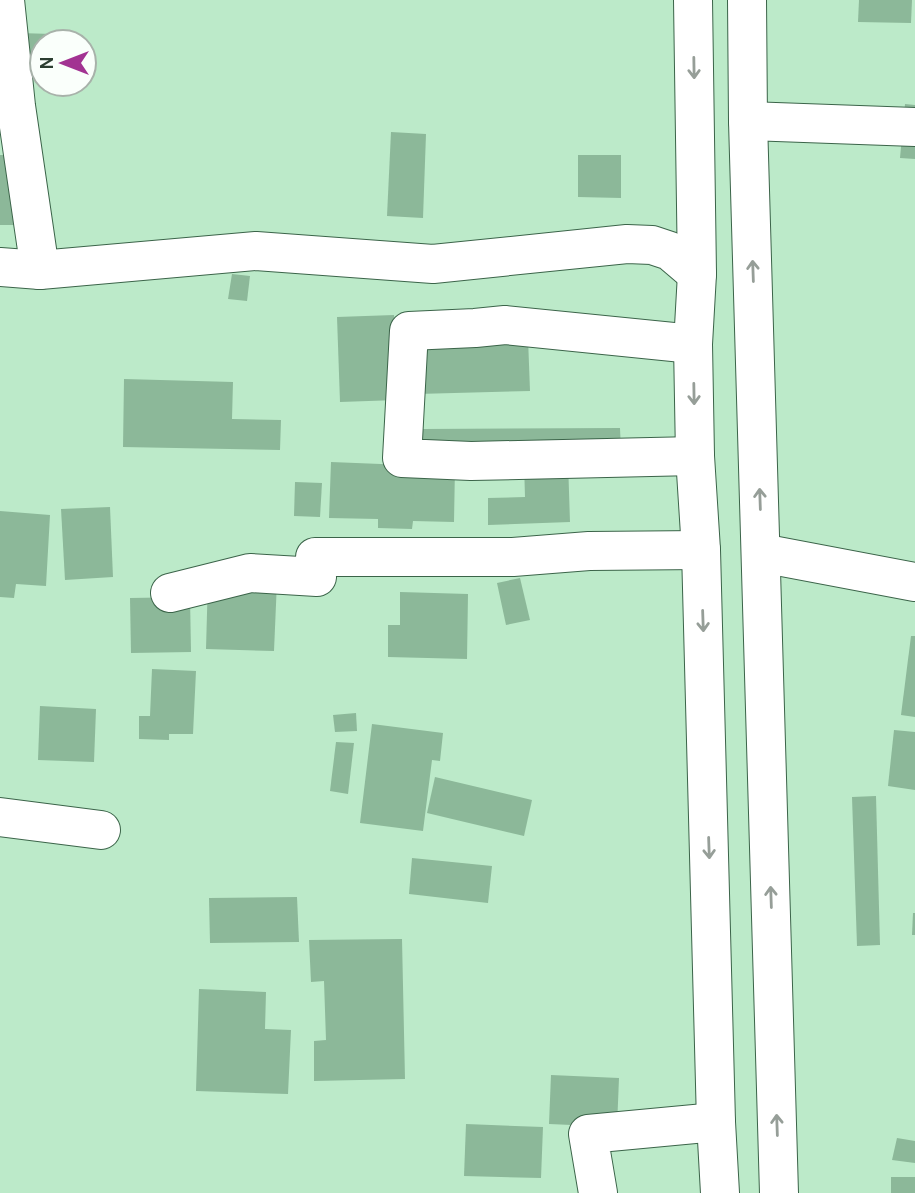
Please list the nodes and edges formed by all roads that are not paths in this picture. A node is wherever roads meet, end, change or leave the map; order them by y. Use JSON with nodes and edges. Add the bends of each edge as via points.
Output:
{"nodes":[{"id":1,"x":5,"y":0,"type":"edge"},
{"id":2,"x":693,"y":0,"type":"edge"},
{"id":3,"x":747,"y":0,"type":"edge"},
{"id":4,"x":748,"y":121,"type":"junction"},
{"id":5,"x":915,"y":127,"type":"edge"},
{"id":6,"x":0,"y":267,"type":"edge"},
{"id":7,"x":40,"y":270,"type":"junction"},
{"id":8,"x":697,"y":274,"type":"junction"},
{"id":9,"x":693,"y":344,"type":"junction"},
{"id":10,"x":695,"y":456,"type":"junction"},
{"id":11,"x":701,"y":551,"type":"junction"},
{"id":12,"x":761,"y":554,"type":"junction"},
{"id":13,"x":915,"y":582,"type":"edge"},
{"id":14,"x":170,"y":593,"type":"dead end"},
{"id":15,"x":0,"y":817,"type":"edge"},
{"id":16,"x":101,"y":830,"type":"dead end"},
{"id":17,"x":716,"y":1122,"type":"junction"},
{"id":18,"x":598,"y":1193,"type":"edge"},
{"id":19,"x":720,"y":1193,"type":"edge"},
{"id":20,"x":779,"y":1193,"type":"edge"}],
"edges":[{"from":1,"to":7,"type":"main road"},
{"from":2,"to":8,"type":"main road","one_way":true},
{"from":3,"to":4,"type":"main road"},
{"from":4,"to":5,"type":"main road"},
{"from":12,"to":4,"type":"main road","one_way":true},
{"from":6,"to":7,"type":"main road"},
{"from":7,"to":8,"type":"main road","via":[[256,251],[433,264],[627,244],[670,251]]},
{"from":8,"to":9,"type":"main road"},
{"from":9,"to":10,"type":"main road","one_way":true},
{"from":9,"to":10,"type":"main road","via":[[505,325],[409,331],[402,458]]},
{"from":10,"to":11,"type":"main road"},
{"from":11,"to":14,"type":"main road","via":[[589,551],[316,567],[250,573]]},
{"from":11,"to":17,"type":"main road","one_way":true},
{"from":12,"to":13,"type":"main road"},
{"from":20,"to":12,"type":"main road","one_way":true},
{"from":15,"to":16,"type":"main road"},
{"from":17,"to":18,"type":"main road","via":[[588,1134]]},
{"from":17,"to":19,"type":"main road"}]}
